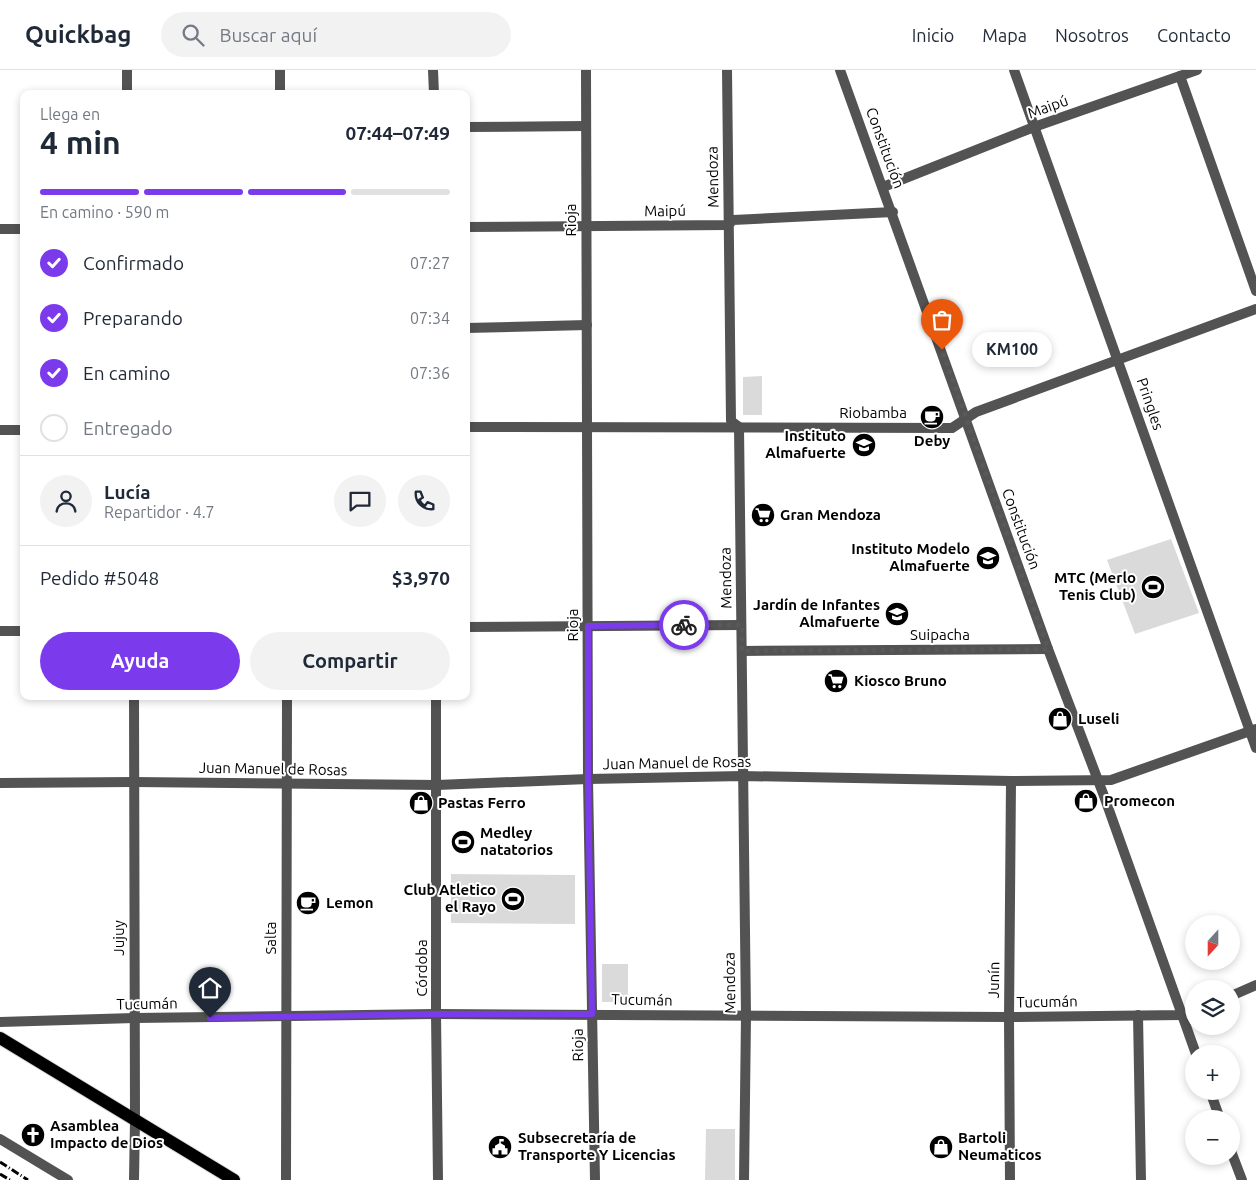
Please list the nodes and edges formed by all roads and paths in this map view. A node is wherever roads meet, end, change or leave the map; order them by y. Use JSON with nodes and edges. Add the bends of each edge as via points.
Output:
{"nodes":[{"id":1,"x":127,"y":70,"type":"edge"},
{"id":2,"x":280,"y":70,"type":"edge"},
{"id":3,"x":433,"y":70,"type":"edge"},
{"id":4,"x":586,"y":70,"type":"edge"},
{"id":5,"x":726,"y":70,"type":"edge"},
{"id":6,"x":840,"y":70,"type":"edge"},
{"id":7,"x":1014,"y":70,"type":"edge"},
{"id":8,"x":1197,"y":70,"type":"edge"},
{"id":9,"x":1180,"y":76,"type":"junction"},
{"id":10,"x":127,"y":90,"type":"edge"},
{"id":11,"x":280,"y":90,"type":"edge"},
{"id":12,"x":434,"y":90,"type":"edge"},
{"id":13,"x":470,"y":126,"type":"edge"},
{"id":14,"x":586,"y":126,"type":"junction"},
{"id":15,"x":1034,"y":127,"type":"junction"},
{"id":16,"x":882,"y":187,"type":"junction"},
{"id":17,"x":892,"y":212,"type":"junction"},
{"id":18,"x":728,"y":225,"type":"junction"},
{"id":19,"x":470,"y":227,"type":"edge"},
{"id":20,"x":586,"y":227,"type":"junction"},
{"id":21,"x":0,"y":229,"type":"edge"},
{"id":22,"x":20,"y":229,"type":"edge"},
{"id":23,"x":1256,"y":291,"type":"edge"},
{"id":24,"x":1256,"y":309,"type":"edge"},
{"id":25,"x":587,"y":325,"type":"junction"},
{"id":26,"x":470,"y":328,"type":"edge"},
{"id":27,"x":1118,"y":358,"type":"junction"},
{"id":28,"x":966,"y":419,"type":"junction"},
{"id":29,"x":470,"y":427,"type":"edge"},
{"id":30,"x":587,"y":427,"type":"junction"},
{"id":31,"x":739,"y":427,"type":"junction"},
{"id":32,"x":0,"y":430,"type":"edge"},
{"id":33,"x":20,"y":430,"type":"edge"},
{"id":34,"x":742,"y":625,"type":"junction"},
{"id":35,"x":588,"y":626,"type":"junction"},
{"id":36,"x":470,"y":627,"type":"edge"},
{"id":37,"x":0,"y":631,"type":"edge"},
{"id":38,"x":20,"y":631,"type":"edge"},
{"id":39,"x":1048,"y":649,"type":"junction"},
{"id":40,"x":742,"y":651,"type":"junction"},
{"id":41,"x":134,"y":700,"type":"edge"},
{"id":42,"x":287,"y":700,"type":"edge"},
{"id":43,"x":436,"y":700,"type":"edge"},
{"id":44,"x":1253,"y":730,"type":"edge"},
{"id":45,"x":1256,"y":748,"type":"edge"},
{"id":46,"x":743,"y":776,"type":"junction"},
{"id":47,"x":588,"y":780,"type":"junction"},
{"id":48,"x":1011,"y":780,"type":"junction"},
{"id":49,"x":1097,"y":780,"type":"junction"},
{"id":50,"x":134,"y":782,"type":"junction"},
{"id":51,"x":0,"y":783,"type":"edge"},
{"id":52,"x":288,"y":785,"type":"junction"},
{"id":53,"x":437,"y":785,"type":"junction"},
{"id":54,"x":1256,"y":984,"type":"edge"},
{"id":55,"x":1240,"y":992,"type":"edge"},
{"id":56,"x":436,"y":1014,"type":"junction"},
{"id":57,"x":592,"y":1014,"type":"junction"},
{"id":58,"x":1185,"y":1014,"type":"edge"},
{"id":59,"x":1138,"y":1015,"type":"junction"},
{"id":60,"x":1182,"y":1015,"type":"junction"},
{"id":61,"x":746,"y":1016,"type":"junction"},
{"id":62,"x":286,"y":1017,"type":"junction"},
{"id":63,"x":1009,"y":1017,"type":"junction"},
{"id":64,"x":134,"y":1018,"type":"junction"},
{"id":65,"x":0,"y":1022,"type":"edge"},
{"id":66,"x":0,"y":1038,"type":"edge"},
{"id":67,"x":1193,"y":1045,"type":"edge"},
{"id":68,"x":135,"y":1120,"type":"junction"},
{"id":69,"x":0,"y":1139,"type":"edge"},
{"id":70,"x":1236,"y":1165,"type":"edge"},
{"id":71,"x":68,"y":1180,"type":"edge"},
{"id":72,"x":134,"y":1180,"type":"edge"},
{"id":73,"x":234,"y":1180,"type":"edge"},
{"id":74,"x":286,"y":1180,"type":"edge"},
{"id":75,"x":438,"y":1180,"type":"edge"},
{"id":76,"x":595,"y":1180,"type":"edge"},
{"id":77,"x":744,"y":1180,"type":"edge"},
{"id":78,"x":1010,"y":1180,"type":"edge"},
{"id":79,"x":1141,"y":1180,"type":"edge"},
{"id":80,"x":1242,"y":1180,"type":"edge"}],
"edges":[{"from":1,"to":10,"type":"street"},
{"from":2,"to":11,"type":"street"},
{"from":3,"to":12,"type":"street"},
{"from":4,"to":14,"type":"street","name":"Rioja"},
{"from":5,"to":18,"type":"street","name":"Mendoza"},
{"from":6,"to":16,"type":"street","name":"Constitución"},
{"from":7,"to":15,"type":"street","name":"Pringles"},
{"from":8,"to":9,"type":"street","name":"Maipú"},
{"from":9,"to":15,"type":"street","name":"Maipú"},
{"from":9,"to":23,"type":"street"},
{"from":13,"to":14,"type":"street"},
{"from":14,"to":20,"type":"street","name":"Rioja"},
{"from":15,"to":16,"type":"street","name":"Maipú"},
{"from":15,"to":27,"type":"street","name":"Pringles"},
{"from":16,"to":17,"type":"street","name":"Constitución"},
{"from":17,"to":18,"type":"street","name":"Maipú","via":[[734,220]]},
{"from":17,"to":28,"type":"street","name":"Constitución"},
{"from":18,"to":20,"type":"street","name":"Maipú"},
{"from":18,"to":31,"type":"street","name":"Mendoza","via":[[731,420]]},
{"from":19,"to":20,"type":"street","name":"Maipú"},
{"from":20,"to":25,"type":"street","name":"Rioja"},
{"from":21,"to":22,"type":"street"},
{"from":24,"to":27,"type":"street","name":"Riobamba"},
{"from":25,"to":26,"type":"street"},
{"from":25,"to":30,"type":"street","name":"Rioja"},
{"from":27,"to":28,"type":"street","name":"Riobamba","via":[[976,412]]},
{"from":27,"to":44,"type":"street","name":"Pringles"},
{"from":28,"to":31,"type":"street","name":"Riobamba","via":[[952,428]]},
{"from":28,"to":39,"type":"street","name":"Constitución"},
{"from":29,"to":30,"type":"street","name":"Riobamba"},
{"from":30,"to":31,"type":"street","name":"Riobamba"},
{"from":30,"to":35,"type":"street","name":"Rioja"},
{"from":31,"to":34,"type":"street","name":"Mendoza"},
{"from":32,"to":33,"type":"street"},
{"from":34,"to":35,"type":"street"},
{"from":34,"to":40,"type":"street","name":"Mendoza"},
{"from":35,"to":36,"type":"street"},
{"from":35,"to":47,"type":"street","name":"Rioja"},
{"from":37,"to":38,"type":"street"},
{"from":39,"to":40,"type":"street","name":"Suipacha"},
{"from":39,"to":49,"type":"street","name":"Constitución"},
{"from":40,"to":46,"type":"street","name":"Mendoza"},
{"from":41,"to":50,"type":"street","name":"Jujuy"},
{"from":42,"to":52,"type":"street","name":"Salta"},
{"from":43,"to":53,"type":"street","name":"Córdoba"},
{"from":44,"to":45,"type":"street","name":"Pringles"},
{"from":44,"to":49,"type":"street","name":"Juan Manuel de Rosas","via":[[1115,779]]},
{"from":46,"to":47,"type":"street","name":"Juan Manuel de Rosas"},
{"from":46,"to":48,"type":"street","name":"Juan Manuel de Rosas"},
{"from":46,"to":61,"type":"street","name":"Mendoza"},
{"from":47,"to":53,"type":"street","name":"Juan Manuel de Rosas"},
{"from":47,"to":57,"type":"street","name":"Rioja"},
{"from":48,"to":49,"type":"street","name":"Juan Manuel de Rosas"},
{"from":48,"to":63,"type":"street","name":"Junín"},
{"from":49,"to":60,"type":"street","name":"Constitución"},
{"from":50,"to":51,"type":"street","name":"Juan Manuel de Rosas"},
{"from":50,"to":52,"type":"street","name":"Juan Manuel de Rosas"},
{"from":50,"to":64,"type":"street","name":"Jujuy"},
{"from":52,"to":53,"type":"street","name":"Juan Manuel de Rosas"},
{"from":52,"to":62,"type":"street","name":"Salta"},
{"from":53,"to":56,"type":"street","name":"Córdoba"},
{"from":54,"to":55,"type":"street"},
{"from":56,"to":57,"type":"street","name":"Tucumán"},
{"from":56,"to":62,"type":"street","name":"Tucumán"},
{"from":56,"to":75,"type":"street","name":"Córdoba"},
{"from":57,"to":61,"type":"street","name":"Tucumán"},
{"from":57,"to":76,"type":"street","name":"Rioja"},
{"from":58,"to":60,"type":"street","name":"Tucumán"},
{"from":59,"to":60,"type":"street","name":"Tucumán"},
{"from":59,"to":63,"type":"street","name":"Tucumán"},
{"from":59,"to":79,"type":"street"},
{"from":60,"to":67,"type":"street","name":"Constitución"},
{"from":61,"to":63,"type":"street","name":"Tucumán"},
{"from":61,"to":77,"type":"street","name":"Mendoza"},
{"from":62,"to":64,"type":"street","name":"Tucumán"},
{"from":62,"to":74,"type":"street","name":"Salta"},
{"from":63,"to":78,"type":"street","name":"Junín"},
{"from":64,"to":65,"type":"street","name":"Tucumán"},
{"from":64,"to":68,"type":"street","name":"Jujuy"},
{"from":66,"to":68,"type":"main road"},
{"from":68,"to":72,"type":"street","name":"Jujuy"},
{"from":68,"to":73,"type":"main road"},
{"from":69,"to":71,"type":"street"},
{"from":70,"to":80,"type":"street"}]}
